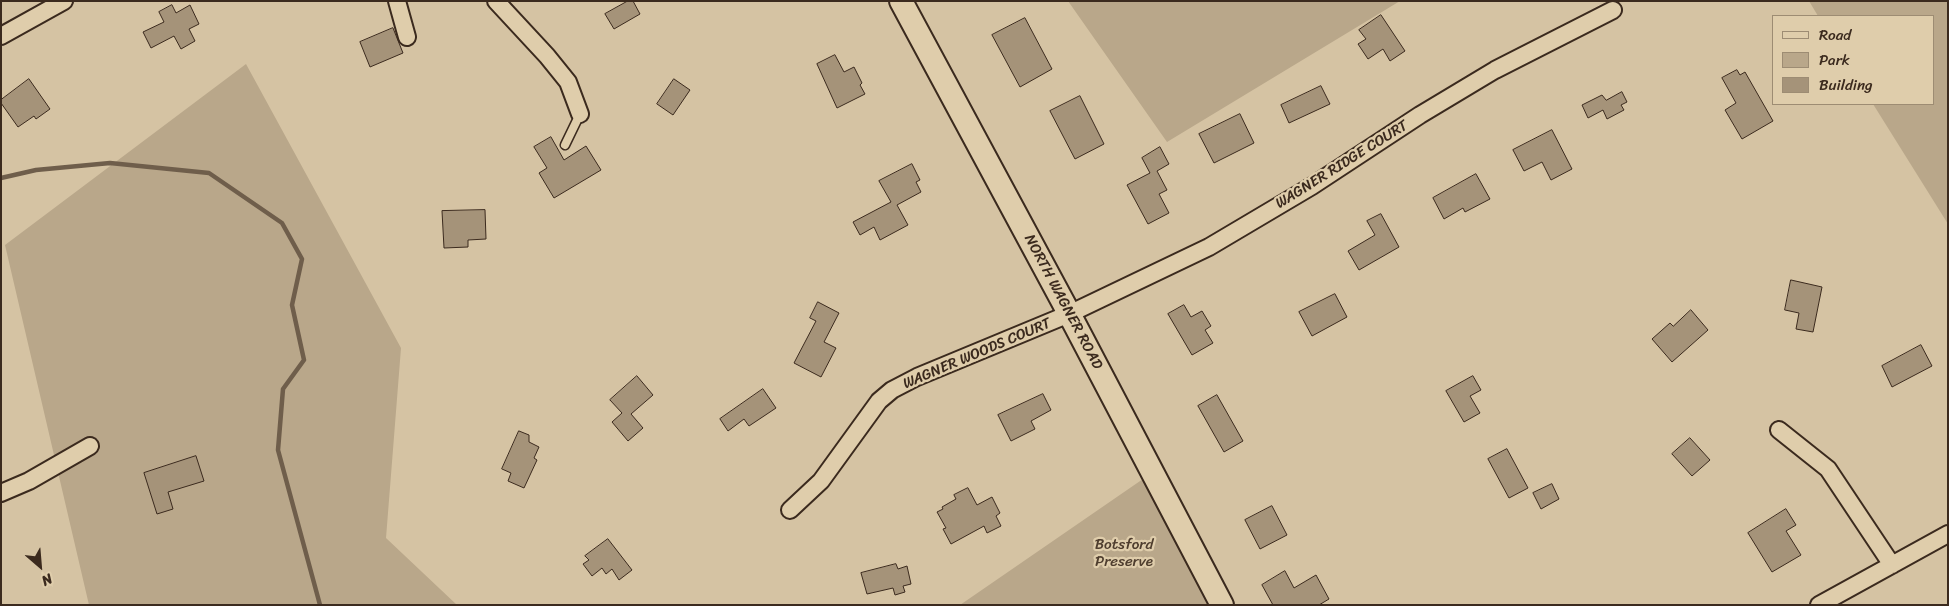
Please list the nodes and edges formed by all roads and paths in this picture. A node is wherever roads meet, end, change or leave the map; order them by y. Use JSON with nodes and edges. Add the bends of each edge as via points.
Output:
{"nodes":[{"id":1,"x":64,"y":1,"type":"edge"},
{"id":2,"x":396,"y":1,"type":"edge"},
{"id":3,"x":496,"y":1,"type":"edge"},
{"id":4,"x":901,"y":1,"type":"edge"},
{"id":5,"x":1613,"y":10,"type":"dead end"},
{"id":6,"x":1,"y":36,"type":"edge"},
{"id":7,"x":407,"y":37,"type":"dead end"},
{"id":8,"x":580,"y":114,"type":"joint"},
{"id":9,"x":565,"y":145,"type":"dead end"},
{"id":10,"x":1069,"y":314,"type":"junction"},
{"id":11,"x":1779,"y":430,"type":"dead end"},
{"id":12,"x":90,"y":446,"type":"dead end"},
{"id":13,"x":1,"y":493,"type":"edge"},
{"id":14,"x":790,"y":510,"type":"dead end"},
{"id":15,"x":1948,"y":534,"type":"edge"},
{"id":16,"x":1892,"y":564,"type":"junction"},
{"id":17,"x":1222,"y":605,"type":"edge"},
{"id":18,"x":1819,"y":605,"type":"edge"}],
"edges":[{"from":1,"to":6,"type":"street"},
{"from":2,"to":7,"type":"street"},
{"from":3,"to":8,"type":"street","via":[[568,82]]},
{"from":4,"to":10,"type":"main road","name":"NORTH WAGNER ROAD"},
{"from":5,"to":10,"type":"street","name":"WAGNER RIDGE COURT","via":[[1496,70],[1209,247]]},
{"from":8,"to":9,"type":"lane"},
{"from":10,"to":14,"type":"street","name":"WAGNER WOODS COURT","via":[[892,390],[879,401],[821,480]]},
{"from":10,"to":17,"type":"main road","name":"NORTH WAGNER ROAD"},
{"from":11,"to":16,"type":"street","via":[[1828,470]]},
{"from":12,"to":13,"type":"street"},
{"from":15,"to":16,"type":"street"},
{"from":16,"to":18,"type":"street"}]}
